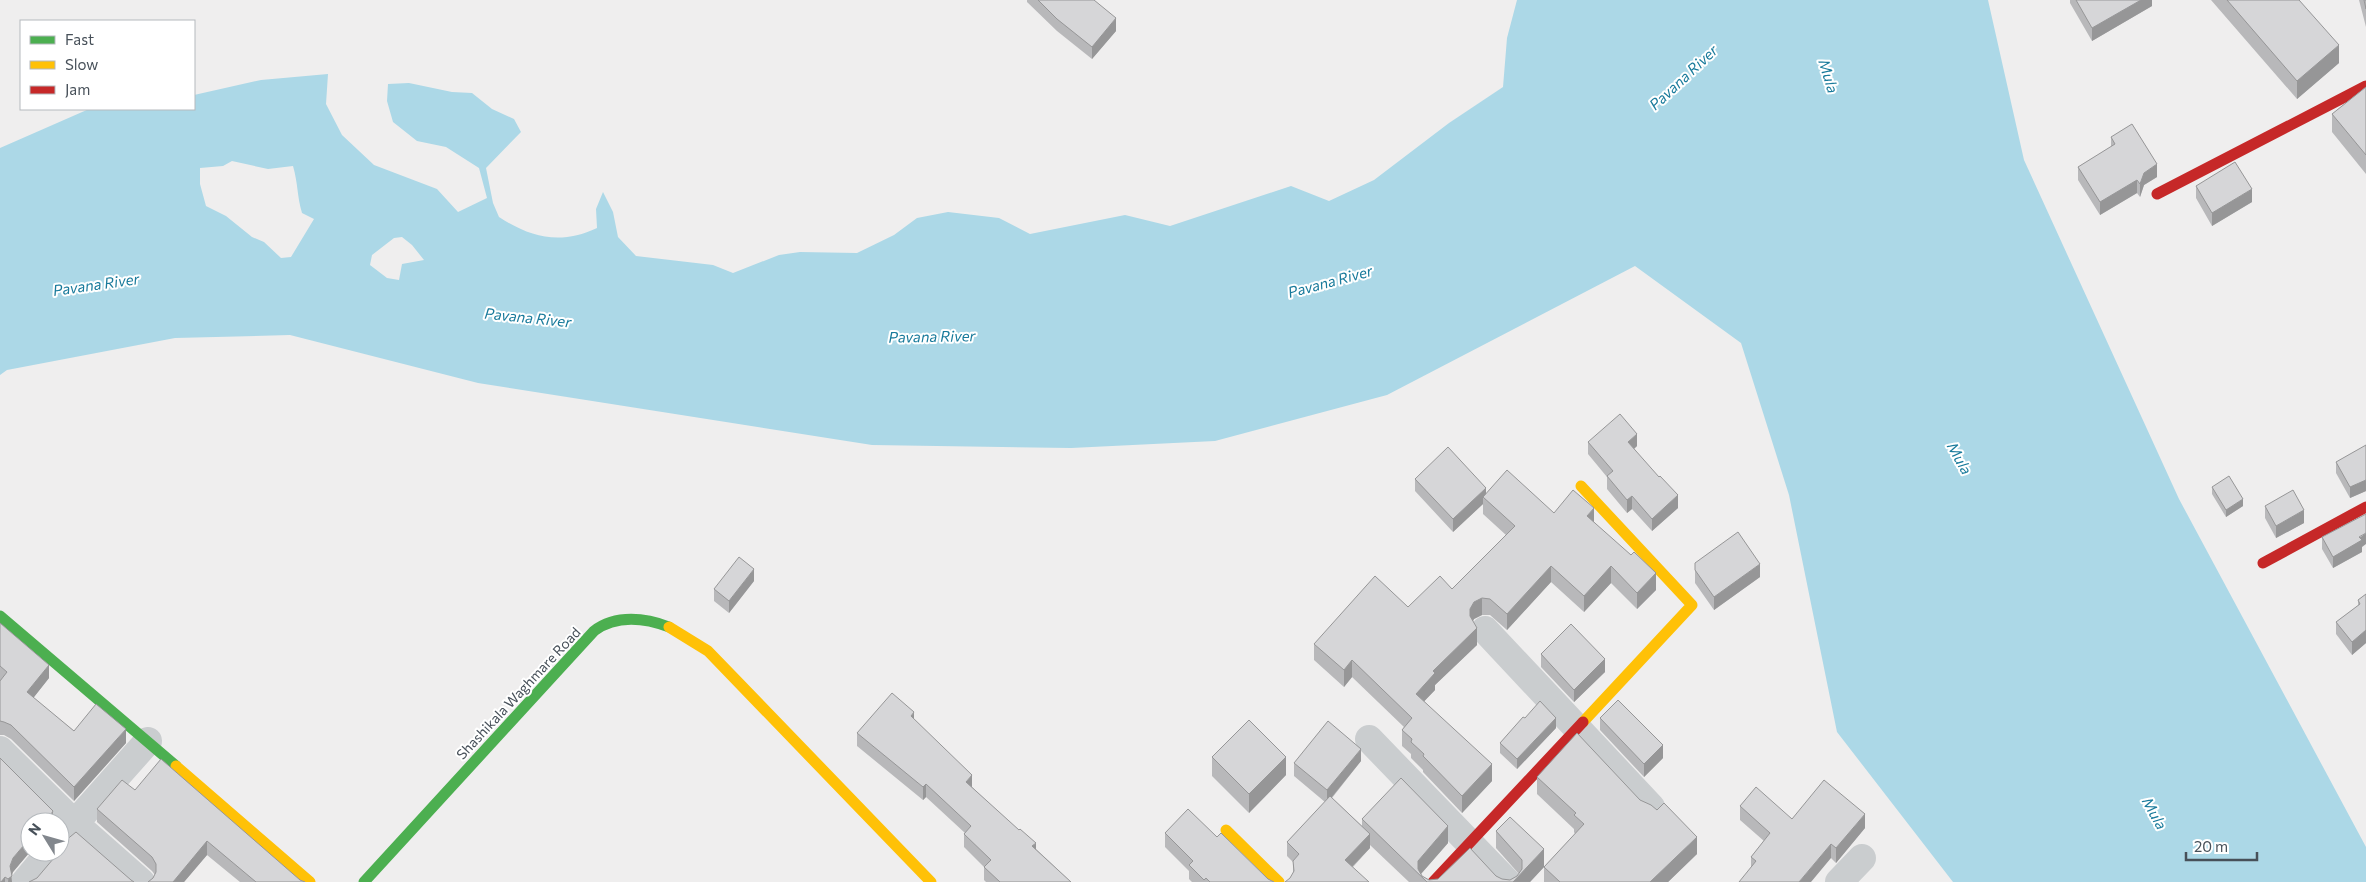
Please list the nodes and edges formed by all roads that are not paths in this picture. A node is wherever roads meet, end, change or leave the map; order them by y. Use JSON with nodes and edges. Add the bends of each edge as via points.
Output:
{"nodes":[{"id":1,"x":2366,"y":86,"type":"edge"},
{"id":2,"x":2157,"y":194,"type":"dead end"},
{"id":3,"x":1581,"y":486,"type":"dead end"},
{"id":4,"x":2366,"y":506,"type":"edge"},
{"id":5,"x":2263,"y":563,"type":"dead end"},
{"id":6,"x":0,"y":616,"type":"edge"},
{"id":7,"x":1485,"y":630,"type":"dead end"},
{"id":8,"x":1577,"y":729,"type":"junction"},
{"id":9,"x":1368,"y":739,"type":"dead end"},
{"id":10,"x":148,"y":741,"type":"junction"},
{"id":11,"x":0,"y":750,"type":"edge"},
{"id":12,"x":1651,"y":808,"type":"edge"},
{"id":13,"x":51,"y":812,"type":"edge"},
{"id":14,"x":70,"y":829,"type":"edge"},
{"id":15,"x":1226,"y":830,"type":"dead end"},
{"id":16,"x":70,"y":834,"type":"edge"},
{"id":17,"x":1470,"y":842,"type":"junction"},
{"id":18,"x":1862,"y":858,"type":"dead end"},
{"id":19,"x":42,"y":862,"type":"edge"},
{"id":20,"x":25,"y":882,"type":"edge"},
{"id":21,"x":141,"y":882,"type":"edge"},
{"id":22,"x":310,"y":882,"type":"edge"},
{"id":23,"x":364,"y":882,"type":"edge"},
{"id":24,"x":931,"y":882,"type":"edge"},
{"id":25,"x":1279,"y":882,"type":"edge"},
{"id":26,"x":1433,"y":882,"type":"edge"},
{"id":27,"x":1507,"y":882,"type":"edge"},
{"id":28,"x":1840,"y":882,"type":"edge"}],
"edges":[{"from":1,"to":2,"type":"street"},
{"from":3,"to":8,"type":"street","via":[[1692,605]]},
{"from":4,"to":5,"type":"street"},
{"from":6,"to":10,"type":"street"},
{"from":7,"to":8,"type":"street"},
{"from":8,"to":12,"type":"street"},
{"from":8,"to":17,"type":"street"},
{"from":9,"to":17,"type":"street"},
{"from":10,"to":14,"type":"street"},
{"from":10,"to":22,"type":"street"},
{"from":11,"to":13,"type":"street"},
{"from":15,"to":25,"type":"street"},
{"from":16,"to":21,"type":"street"},
{"from":17,"to":26,"type":"street"},
{"from":17,"to":27,"type":"street"},
{"from":18,"to":28,"type":"street"},
{"from":19,"to":20,"type":"street"},
{"from":23,"to":24,"type":"street","name":"Shashikala Waghmare Road","via":[[580,645],[603,625],[646,620],[674,628],[708,651]]}]}
